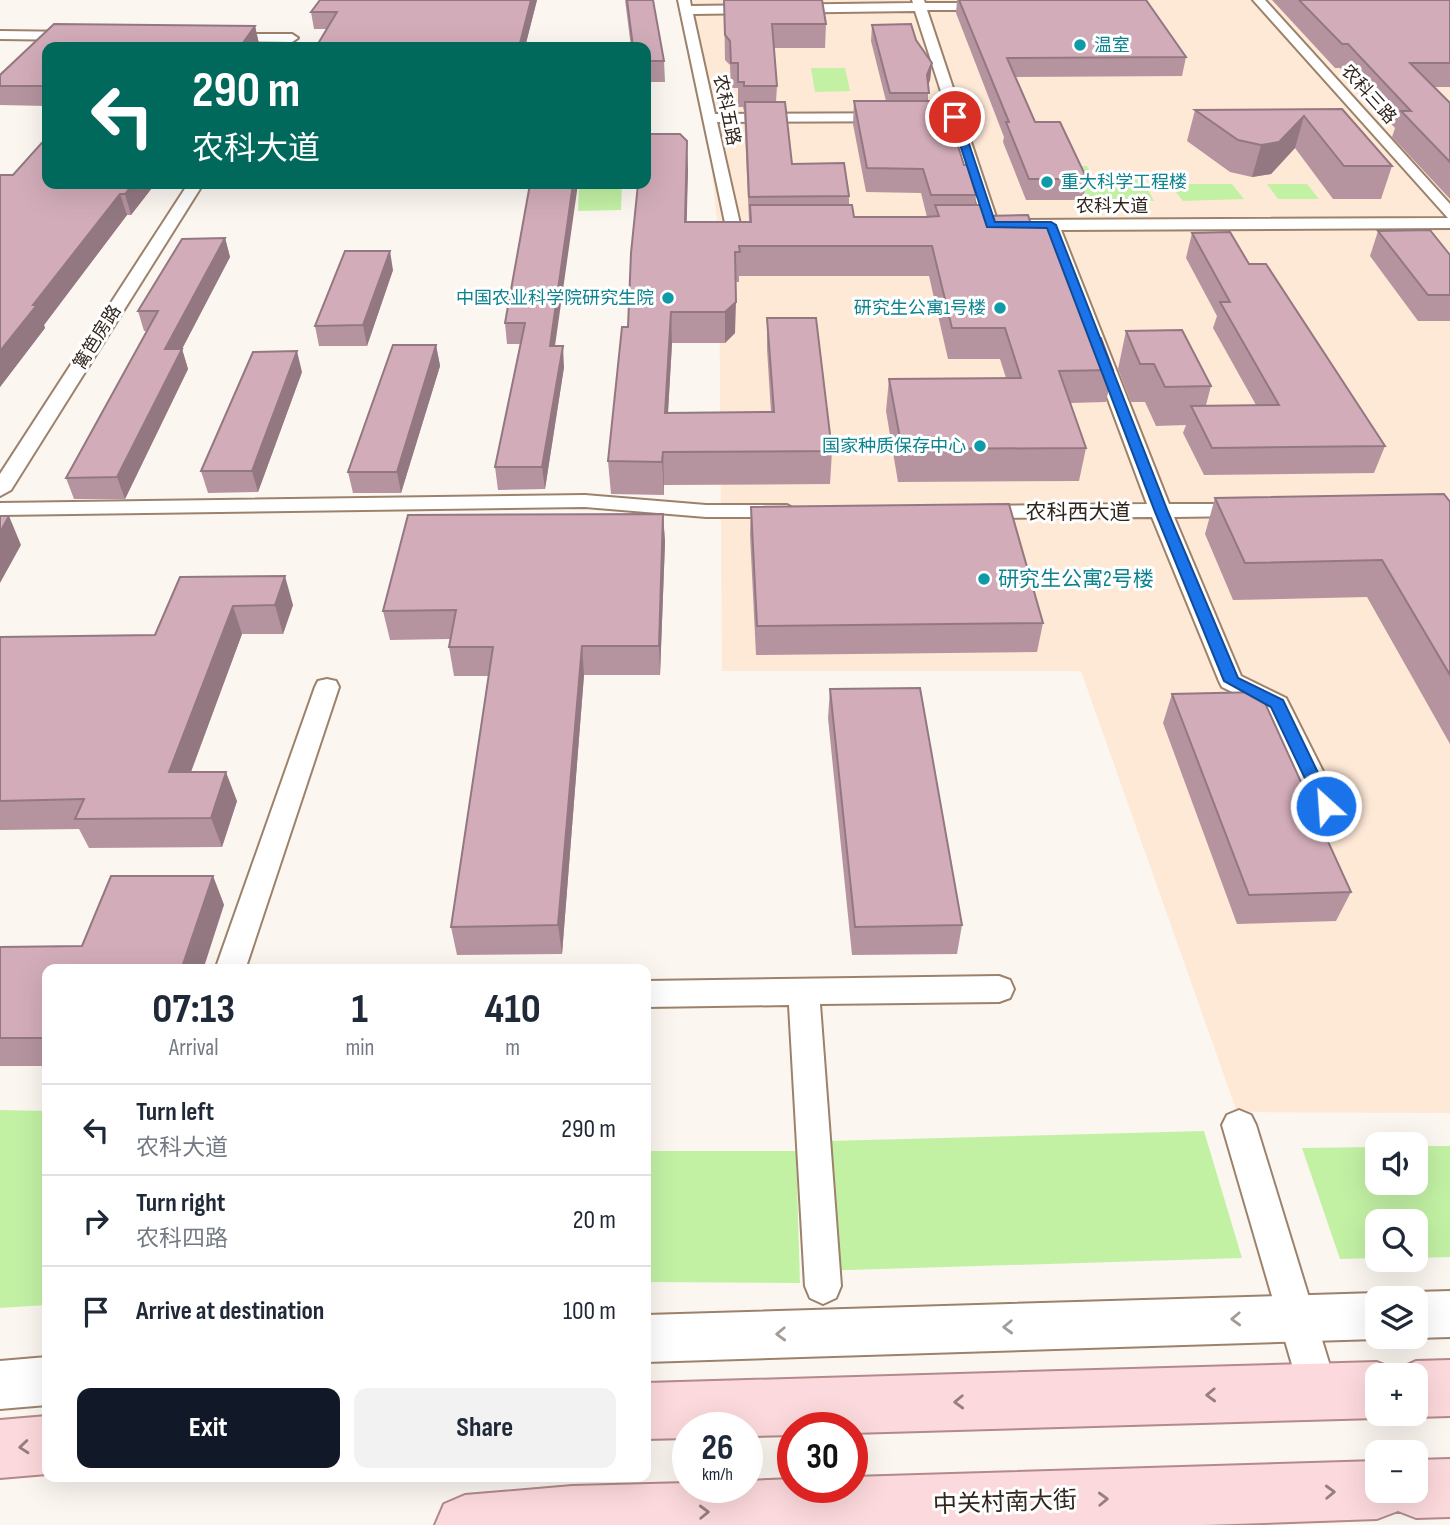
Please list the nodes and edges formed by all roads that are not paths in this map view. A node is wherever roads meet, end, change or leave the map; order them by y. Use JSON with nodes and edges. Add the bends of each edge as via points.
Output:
{"nodes":[{"id":1,"x":1259,"y":0,"type":"edge"},
{"id":2,"x":920,"y":3,"type":"edge"},
{"id":3,"x":685,"y":5,"type":"edge"},
{"id":4,"x":1001,"y":6,"type":"edge"},
{"id":5,"x":0,"y":36,"type":"edge"},
{"id":6,"x":97,"y":36,"type":"edge"},
{"id":7,"x":208,"y":37,"type":"edge"},
{"id":8,"x":289,"y":42,"type":"edge"},
{"id":9,"x":955,"y":117,"type":"junction"},
{"id":10,"x":709,"y":118,"type":"junction"},
{"id":11,"x":192,"y":189,"type":"edge"},
{"id":12,"x":1450,"y":214,"type":"edge"},
{"id":13,"x":1450,"y":223,"type":"edge"},
{"id":14,"x":1051,"y":225,"type":"junction"},
{"id":15,"x":774,"y":228,"type":"edge"},
{"id":16,"x":733,"y":229,"type":"joint"},
{"id":17,"x":0,"y":490,"type":"edge"},
{"id":18,"x":0,"y":509,"type":"edge"},
{"id":19,"x":1271,"y":509,"type":"edge"},
{"id":20,"x":803,"y":511,"type":"edge"},
{"id":21,"x":954,"y":512,"type":"edge"},
{"id":22,"x":1161,"y":512,"type":"junction"},
{"id":23,"x":327,"y":687,"type":"dead end"},
{"id":24,"x":1326,"y":806,"type":"dead end"},
{"id":25,"x":232,"y":964,"type":"edge"},
{"id":26,"x":999,"y":989,"type":"dead end"},
{"id":27,"x":804,"y":992,"type":"junction"},
{"id":28,"x":651,"y":994,"type":"edge"},
{"id":29,"x":1239,"y":1125,"type":"dead end"},
{"id":30,"x":823,"y":1286,"type":"dead end"},
{"id":31,"x":1450,"y":1314,"type":"edge"},
{"id":32,"x":1428,"y":1315,"type":"edge"},
{"id":33,"x":1365,"y":1316,"type":"edge"},
{"id":34,"x":1297,"y":1317,"type":"junction"},
{"id":35,"x":651,"y":1339,"type":"edge"},
{"id":36,"x":42,"y":1381,"type":"edge"},
{"id":37,"x":0,"y":1385,"type":"edge"},
{"id":38,"x":1450,"y":1388,"type":"edge"},
{"id":39,"x":1428,"y":1389,"type":"edge"},
{"id":40,"x":1365,"y":1390,"type":"edge"},
{"id":41,"x":1319,"y":1392,"type":"junction"},
{"id":42,"x":651,"y":1411,"type":"edge"},
{"id":43,"x":42,"y":1445,"type":"edge"},
{"id":44,"x":0,"y":1449,"type":"edge"},
{"id":45,"x":1450,"y":1488,"type":"edge"},
{"id":46,"x":1428,"y":1489,"type":"edge"},
{"id":47,"x":1365,"y":1490,"type":"edge"},
{"id":48,"x":465,"y":1525,"type":"edge"}],
"edges":[{"from":1,"to":12,"type":"street","name":"农科三路"},
{"from":2,"to":3,"type":"street"},
{"from":2,"to":4,"type":"street"},
{"from":2,"to":9,"type":"street"},
{"from":3,"to":10,"type":"street","name":"农科五路"},
{"from":5,"to":6,"type":"street"},
{"from":7,"to":8,"type":"street","via":[[292,38]]},
{"from":9,"to":10,"type":"street"},
{"from":9,"to":14,"type":"street","name":"农科大道","via":[[985,225]]},
{"from":10,"to":16,"type":"street","name":"农科五路"},
{"from":11,"to":17,"type":"street","name":"篱笆房路"},
{"from":13,"to":14,"type":"street","name":"农科大道"},
{"from":14,"to":22,"type":"street"},
{"from":15,"to":16,"type":"street"},
{"from":18,"to":20,"type":"street","via":[[585,501],[706,511]]},
{"from":19,"to":22,"type":"street","name":"农科西大道"},
{"from":21,"to":22,"type":"street","name":"农科西大道"},
{"from":22,"to":24,"type":"street","via":[[1231,681],[1277,704]]},
{"from":23,"to":25,"type":"street"},
{"from":26,"to":27,"type":"street"},
{"from":27,"to":28,"type":"street"},
{"from":27,"to":30,"type":"street"},
{"from":29,"to":34,"type":"street"},
{"from":31,"to":32,"type":"street"},
{"from":33,"to":34,"type":"street"},
{"from":34,"to":35,"type":"street","one_way":true},
{"from":34,"to":41,"type":"street"},
{"from":36,"to":37,"type":"street"},
{"from":38,"to":39,"type":"main road"},
{"from":40,"to":41,"type":"main road"},
{"from":41,"to":42,"type":"main road","one_way":true},
{"from":43,"to":44,"type":"main road","one_way":true},
{"from":45,"to":46,"type":"main road"},
{"from":48,"to":47,"type":"main road","name":"中关村南大街","one_way":true,"via":[[572,1516]]}]}
